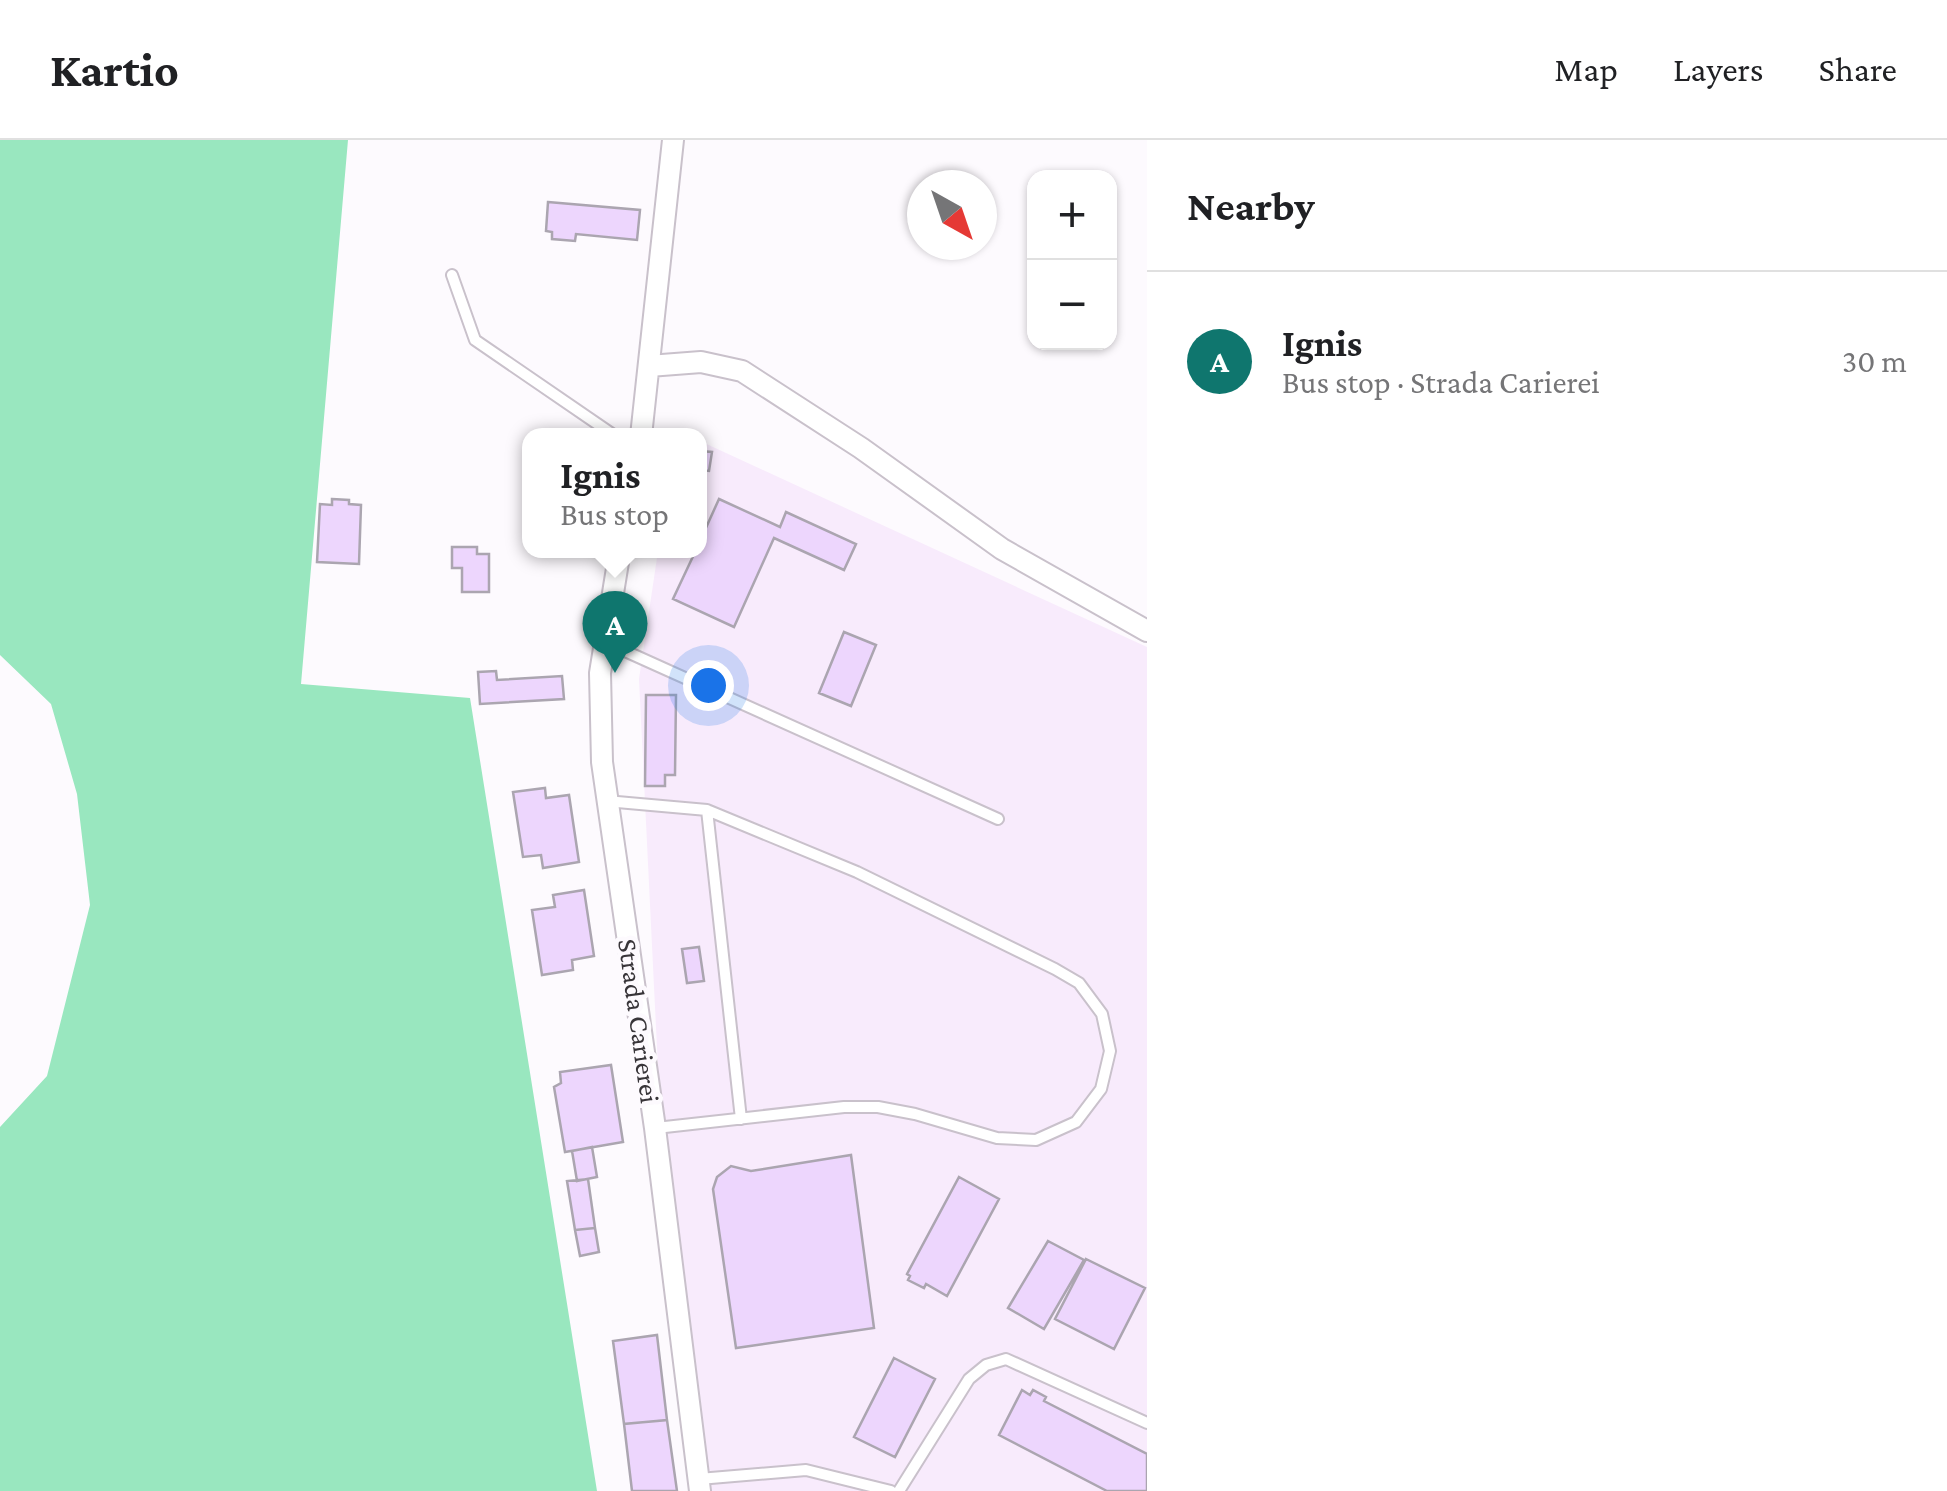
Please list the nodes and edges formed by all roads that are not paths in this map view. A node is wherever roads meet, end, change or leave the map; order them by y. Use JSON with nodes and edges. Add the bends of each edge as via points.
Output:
{"nodes":[{"id":1,"x":673,"y":140,"type":"edge"},
{"id":2,"x":452,"y":275,"type":"dead end"},
{"id":3,"x":649,"y":366,"type":"junction"},
{"id":4,"x":602,"y":428,"type":"edge"},
{"id":5,"x":643,"y":428,"type":"edge"},
{"id":6,"x":619,"y":558,"type":"edge"},
{"id":7,"x":1147,"y":631,"type":"edge"},
{"id":8,"x":604,"y":642,"type":"junction"},
{"id":9,"x":606,"y":801,"type":"junction"},
{"id":10,"x":707,"y":810,"type":"junction"},
{"id":11,"x":998,"y":819,"type":"dead end"},
{"id":12,"x":741,"y":1120,"type":"junction"},
{"id":13,"x":654,"y":1128,"type":"junction"},
{"id":14,"x":1147,"y":1423,"type":"edge"},
{"id":15,"x":700,"y":1485,"type":"edge"},
{"id":16,"x":891,"y":1491,"type":"edge"},
{"id":17,"x":899,"y":1491,"type":"edge"}],
"edges":[{"from":1,"to":3,"type":"street"},
{"from":2,"to":4,"type":"lane","via":[[476,340]]},
{"from":3,"to":5,"type":"street"},
{"from":3,"to":7,"type":"street","via":[[701,362],[742,370],[1002,549]]},
{"from":6,"to":8,"type":"street","name":"Strada Carierei"},
{"from":8,"to":9,"type":"street","name":"Strada Carierei"},
{"from":8,"to":11,"type":"lane"},
{"from":9,"to":10,"type":"lane"},
{"from":9,"to":13,"type":"street","name":"Strada Carierei"},
{"from":10,"to":12,"type":"lane"},
{"from":10,"to":12,"type":"lane","via":[[858,872],[1055,969],[1079,984],[1102,1014],[1110,1051],[1101,1090],[1076,1122],[1036,1140],[997,1138],[878,1107]]},
{"from":12,"to":13,"type":"lane"},
{"from":13,"to":15,"type":"street","name":"Strada Carierei"},
{"from":14,"to":17,"type":"lane","via":[[1006,1358],[969,1379]]},
{"from":15,"to":16,"type":"lane","via":[[806,1470]]}]}
